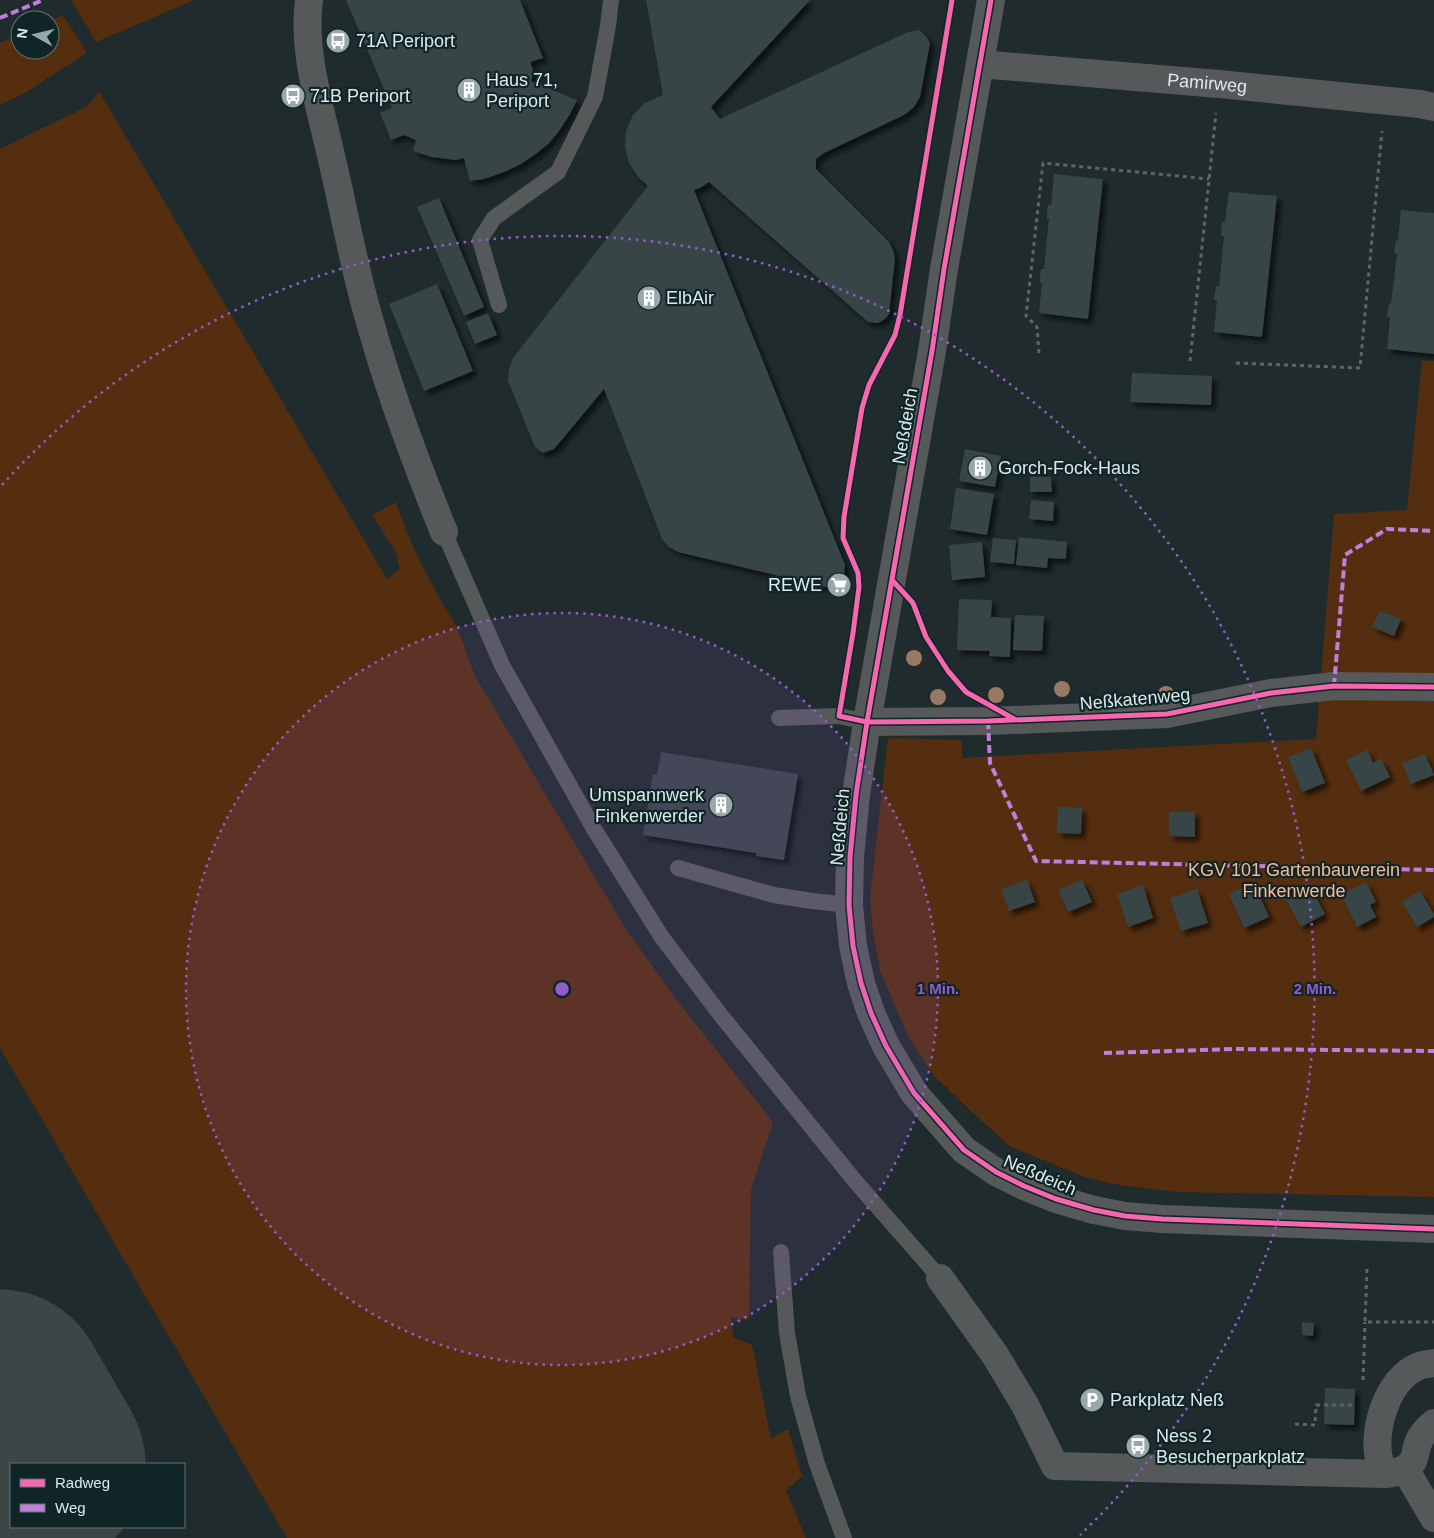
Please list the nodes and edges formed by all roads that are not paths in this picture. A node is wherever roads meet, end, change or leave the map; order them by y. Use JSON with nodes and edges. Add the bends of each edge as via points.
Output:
{"nodes":[{"id":1,"x":309,"y":0,"type":"edge"},
{"id":2,"x":611,"y":0,"type":"edge"},
{"id":3,"x":991,"y":0,"type":"edge"},
{"id":4,"x":980,"y":64,"type":"junction"},
{"id":5,"x":1434,"y":107,"type":"edge"},
{"id":6,"x":499,"y":305,"type":"dead end"},
{"id":7,"x":444,"y":532,"type":"joint"},
{"id":8,"x":1434,"y":687,"type":"edge"},
{"id":9,"x":779,"y":718,"type":"dead end"},
{"id":10,"x":867,"y":722,"type":"junction"},
{"id":11,"x":678,"y":868,"type":"dead end"},
{"id":12,"x":848,"y":905,"type":"junction"},
{"id":13,"x":1434,"y":1229,"type":"edge"},
{"id":14,"x":781,"y":1252,"type":"dead end"},
{"id":15,"x":940,"y":1278,"type":"joint"},
{"id":16,"x":1434,"y":1363,"type":"edge"},
{"id":17,"x":1434,"y":1423,"type":"edge"},
{"id":18,"x":1395,"y":1471,"type":"junction"},
{"id":19,"x":1434,"y":1518,"type":"edge"},
{"id":20,"x":844,"y":1538,"type":"edge"}],
"edges":[{"from":1,"to":7,"type":"street","via":[[309,50],[369,321],[395,402]]},
{"from":2,"to":6,"type":"lane","via":[[595,97],[558,172],[494,218],[480,240]]},
{"from":3,"to":4,"type":"street","name":"Neßdeich"},
{"from":4,"to":5,"type":"street","name":"Pamirweg","via":[[1219,84]]},
{"from":4,"to":10,"type":"street","name":"Neßdeich"},
{"from":7,"to":15,"type":"lane","via":[[502,666],[594,829],[661,936],[855,1181]]},
{"from":8,"to":10,"type":"street","name":"Neßkatenweg","via":[[1334,686],[1271,694],[1167,714]]},
{"from":9,"to":10,"type":"lane","via":[[839,716]]},
{"from":10,"to":12,"type":"street","name":"Neßdeich","via":[[856,795]]},
{"from":11,"to":12,"type":"lane","via":[[774,895]]},
{"from":12,"to":13,"type":"street","name":"Neßdeich","via":[[861,983],[886,1046],[914,1093],[947,1132],[964,1150],[996,1172],[1056,1199],[1125,1216]]},
{"from":14,"to":20,"type":"lane","via":[[787,1333],[798,1396],[817,1464]]},
{"from":15,"to":18,"type":"street","via":[[995,1355],[1025,1405],[1055,1466]]},
{"from":16,"to":18,"type":"street","via":[[1419,1366],[1405,1374],[1395,1386],[1380,1419],[1379,1458]]},
{"from":17,"to":18,"type":"street","via":[[1422,1436],[1413,1460]]},
{"from":18,"to":19,"type":"street"}]}
